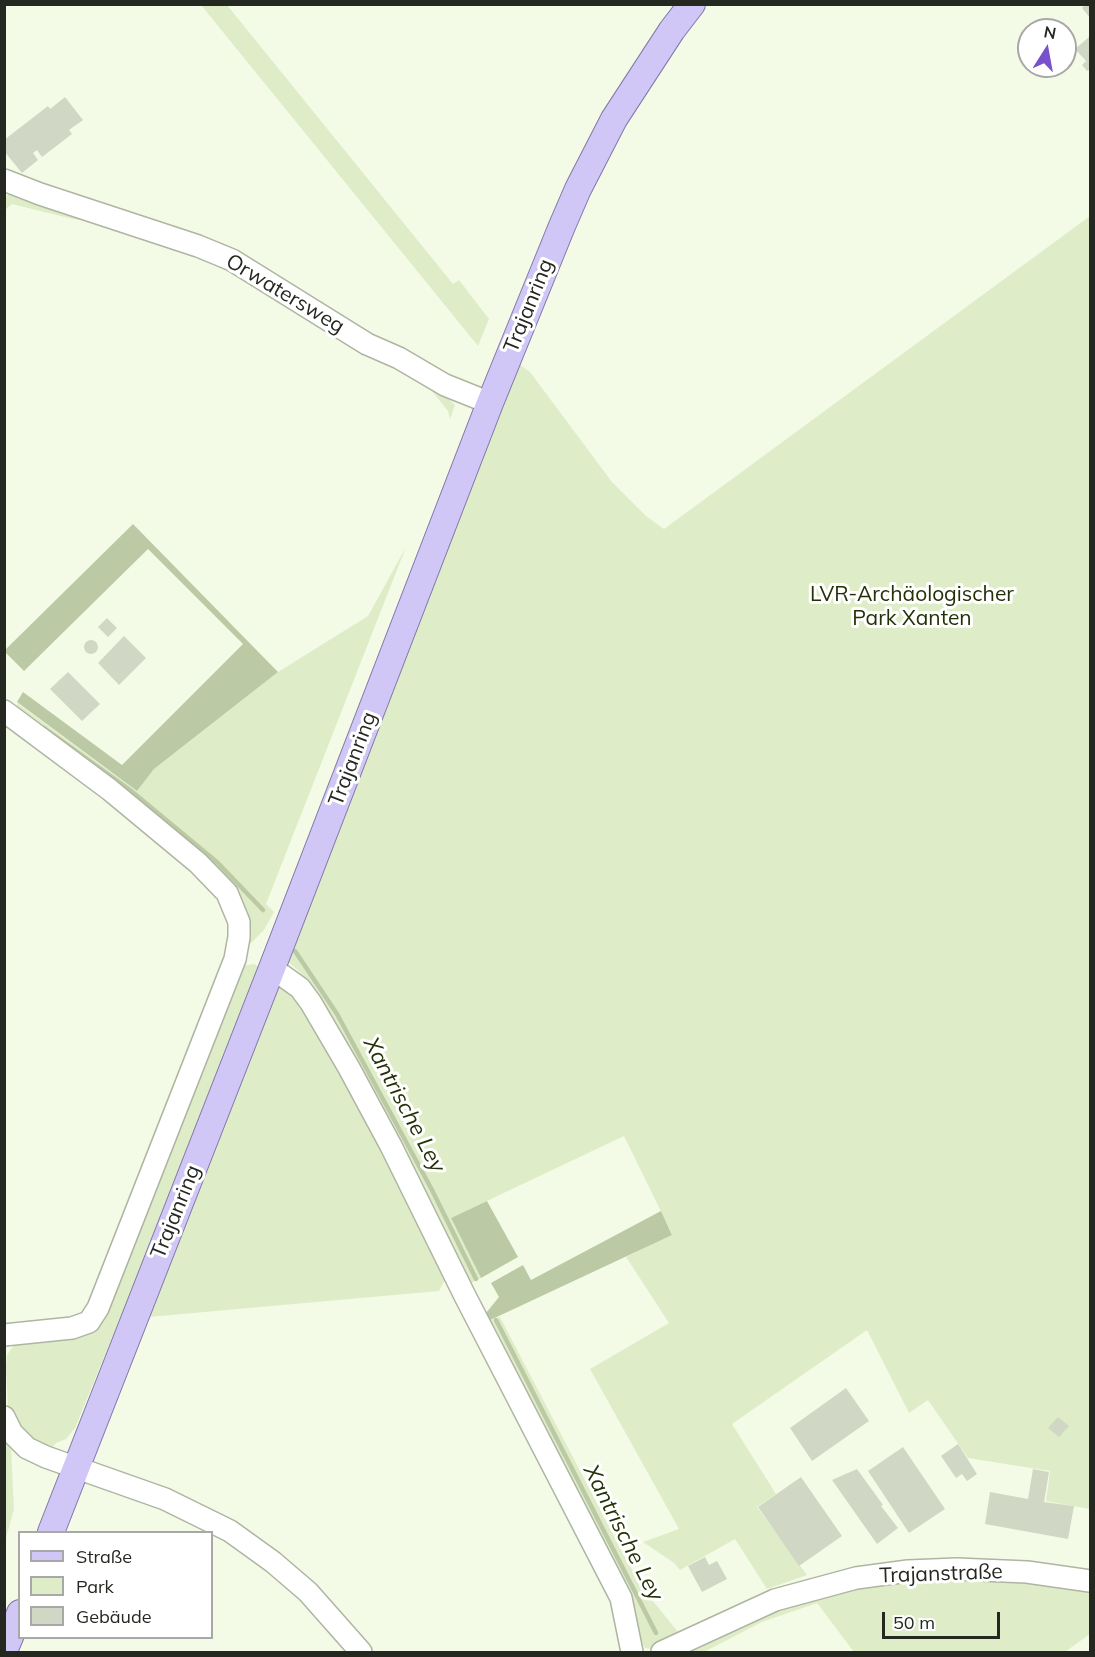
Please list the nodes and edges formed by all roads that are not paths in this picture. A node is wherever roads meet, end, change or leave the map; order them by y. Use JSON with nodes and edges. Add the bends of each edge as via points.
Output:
{"nodes":[{"id":1,"x":692,"y":4,"type":"edge"},
{"id":2,"x":4,"y":180,"type":"edge"},
{"id":3,"x":490,"y":404,"type":"junction"},
{"id":4,"x":4,"y":711,"type":"edge"},
{"id":5,"x":272,"y":968,"type":"junction"},
{"id":6,"x":4,"y":1335,"type":"edge"},
{"id":7,"x":4,"y":1417,"type":"edge"},
{"id":8,"x":75,"y":1466,"type":"junction"},
{"id":9,"x":52,"y":1531,"type":"edge"},
{"id":10,"x":1090,"y":1581,"type":"edge"},
{"id":11,"x":18,"y":1617,"type":"edge"},
{"id":12,"x":4,"y":1651,"type":"edge"},
{"id":13,"x":361,"y":1653,"type":"edge"},
{"id":14,"x":632,"y":1653,"type":"edge"},
{"id":15,"x":662,"y":1653,"type":"edge"}],
"edges":[{"from":1,"to":3,"type":"main road","name":"Trajanring","via":[[634,87],[596,154],[562,226]]},
{"from":2,"to":3,"type":"street","name":"Orwatersweg","via":[[232,260],[368,344],[445,386]]},
{"from":3,"to":5,"type":"main road","name":"Trajanring"},
{"from":4,"to":6,"type":"street","via":[[110,790],[198,863],[227,893],[238,922],[238,937],[235,959],[98,1308],[89,1322],[72,1328]]},
{"from":5,"to":8,"type":"main road","name":"Trajanring"},
{"from":5,"to":14,"type":"street","via":[[300,988],[311,1003],[391,1146],[621,1598]]},
{"from":7,"to":8,"type":"street","via":[[12,1433],[27,1448]]},
{"from":8,"to":9,"type":"main road","name":"Trajanring"},
{"from":8,"to":13,"type":"street","via":[[165,1499],[230,1531],[308,1592]]},
{"from":10,"to":15,"type":"street","name":"Trajanstraße","via":[[1027,1572],[957,1569],[908,1570],[856,1578],[775,1600]]},
{"from":11,"to":12,"type":"main road"}]}
